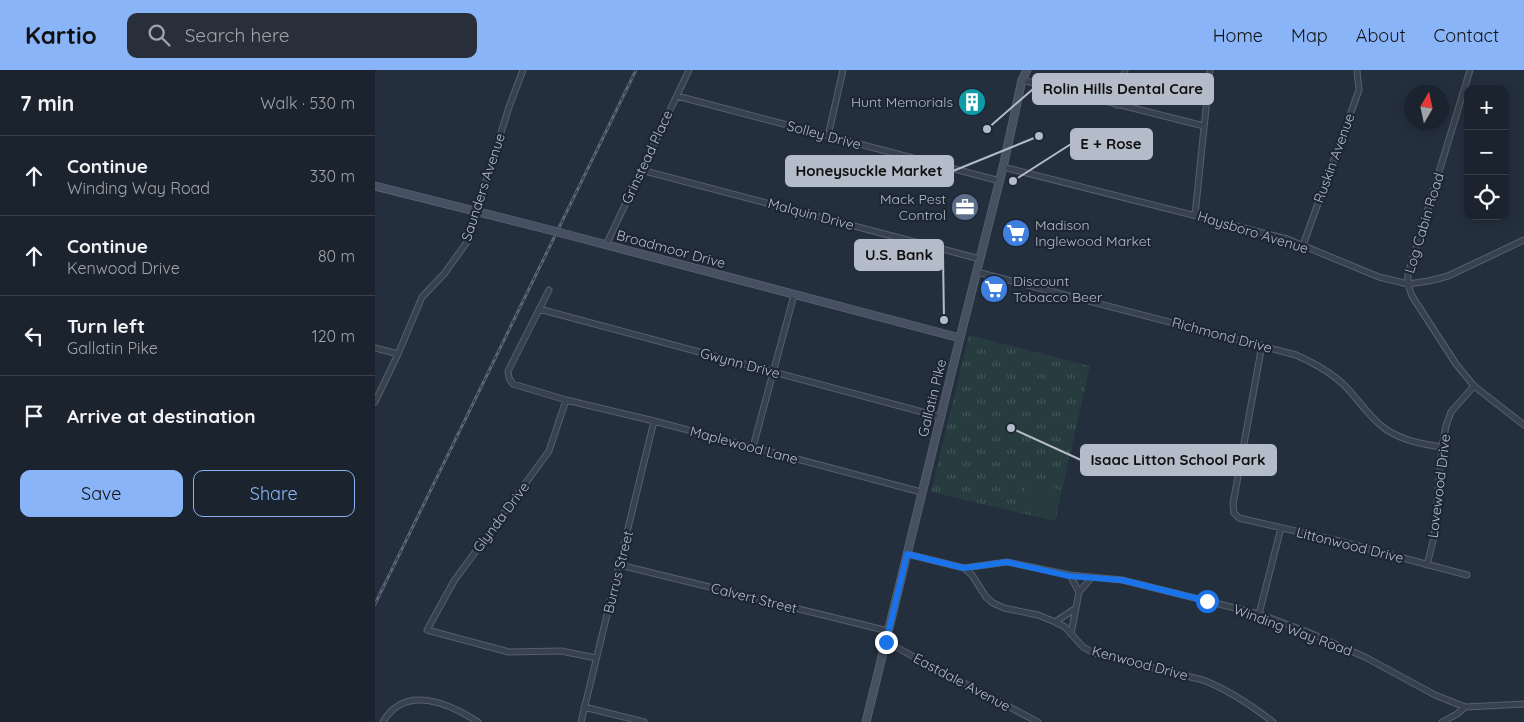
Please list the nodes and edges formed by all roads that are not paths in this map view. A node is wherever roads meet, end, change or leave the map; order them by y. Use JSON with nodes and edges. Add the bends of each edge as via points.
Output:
{"nodes":[{"id":1,"x":523,"y":70,"type":"edge"},
{"id":2,"x":689,"y":70,"type":"edge"},
{"id":3,"x":843,"y":70,"type":"edge"},
{"id":4,"x":1020,"y":70,"type":"edge"},
{"id":5,"x":1027,"y":70,"type":"edge"},
{"id":6,"x":1125,"y":70,"type":"edge"},
{"id":7,"x":1211,"y":70,"type":"edge"},
{"id":8,"x":1357,"y":70,"type":"edge"},
{"id":9,"x":1470,"y":70,"type":"edge"},
{"id":10,"x":1022,"y":80,"type":"junction"},
{"id":11,"x":677,"y":96,"type":"junction"},
{"id":12,"x":1117,"y":105,"type":"junction"},
{"id":13,"x":1204,"y":126,"type":"junction"},
{"id":14,"x":828,"y":136,"type":"junction"},
{"id":15,"x":1003,"y":167,"type":"junction"},
{"id":16,"x":641,"y":170,"type":"junction"},
{"id":17,"x":1000,"y":181,"type":"junction"},
{"id":18,"x":375,"y":186,"type":"edge"},
{"id":19,"x":478,"y":211,"type":"junction"},
{"id":20,"x":1195,"y":215,"type":"junction"},
{"id":21,"x":1524,"y":240,"type":"edge"},
{"id":22,"x":606,"y":245,"type":"junction"},
{"id":23,"x":1303,"y":245,"type":"junction"},
{"id":24,"x":980,"y":259,"type":"junction"},
{"id":25,"x":977,"y":272,"type":"junction"},
{"id":26,"x":1407,"y":284,"type":"junction"},
{"id":27,"x":549,"y":290,"type":"dead end"},
{"id":28,"x":794,"y":295,"type":"junction"},
{"id":29,"x":539,"y":309,"type":"junction"},
{"id":30,"x":959,"y":338,"type":"junction"},
{"id":31,"x":1262,"y":345,"type":"junction"},
{"id":32,"x":375,"y":348,"type":"edge"},
{"id":33,"x":398,"y":354,"type":"junction"},
{"id":34,"x":774,"y":372,"type":"junction"},
{"id":35,"x":1474,"y":386,"type":"junction"},
{"id":36,"x":566,"y":400,"type":"junction"},
{"id":37,"x":375,"y":402,"type":"edge"},
{"id":38,"x":941,"y":416,"type":"junction"},
{"id":39,"x":653,"y":421,"type":"junction"},
{"id":40,"x":1524,"y":425,"type":"edge"},
{"id":41,"x":753,"y":447,"type":"junction"},
{"id":42,"x":1441,"y":447,"type":"junction"},
{"id":43,"x":921,"y":492,"type":"junction"},
{"id":44,"x":1281,"y":528,"type":"junction"},
{"id":45,"x":907,"y":554,"type":"junction"},
{"id":46,"x":620,"y":565,"type":"junction"},
{"id":47,"x":1427,"y":565,"type":"junction"},
{"id":48,"x":964,"y":568,"type":"junction"},
{"id":49,"x":1467,"y":575,"type":"dead end"},
{"id":50,"x":1069,"y":576,"type":"junction"},
{"id":51,"x":1092,"y":577,"type":"junction"},
{"id":52,"x":1079,"y":592,"type":"junction"},
{"id":53,"x":1076,"y":608,"type":"junction"},
{"id":54,"x":1259,"y":614,"type":"junction"},
{"id":55,"x":1055,"y":622,"type":"junction"},
{"id":56,"x":888,"y":631,"type":"junction"},
{"id":57,"x":1071,"y":634,"type":"junction"},
{"id":58,"x":886,"y":642,"type":"junction"},
{"id":59,"x":596,"y":658,"type":"junction"},
{"id":60,"x":1524,"y":704,"type":"edge"},
{"id":61,"x":585,"y":707,"type":"junction"},
{"id":62,"x":1465,"y":707,"type":"junction"},
{"id":63,"x":383,"y":722,"type":"edge"},
{"id":64,"x":478,"y":722,"type":"edge"},
{"id":65,"x":581,"y":722,"type":"edge"},
{"id":66,"x":644,"y":722,"type":"edge"},
{"id":67,"x":866,"y":722,"type":"edge"},
{"id":68,"x":1038,"y":722,"type":"edge"},
{"id":69,"x":1273,"y":722,"type":"edge"},
{"id":70,"x":1441,"y":722,"type":"edge"}],
"edges":[{"from":1,"to":19,"type":"street","name":"Saunders Avenue"},
{"from":2,"to":11,"type":"street","name":"Grinstead Place"},
{"from":3,"to":14,"type":"street"},
{"from":4,"to":10,"type":"main road","name":"Gallatin Pike"},
{"from":5,"to":10,"type":"main road","name":"Gallatin Pike"},
{"from":6,"to":12,"type":"street"},
{"from":7,"to":13,"type":"street"},
{"from":8,"to":23,"type":"street","name":"Ruskin Avenue","via":[[1359,90]]},
{"from":9,"to":26,"type":"street","name":"Log Cabin Road"},
{"from":10,"to":12,"type":"street"},
{"from":10,"to":15,"type":"main road","name":"Gallatin Pike"},
{"from":11,"to":14,"type":"street","name":"Solley Drive"},
{"from":11,"to":16,"type":"street","name":"Grinstead Place"},
{"from":12,"to":13,"type":"street"},
{"from":13,"to":20,"type":"street"},
{"from":14,"to":17,"type":"street","name":"Solley Drive"},
{"from":15,"to":17,"type":"main road","name":"Gallatin Pike"},
{"from":15,"to":20,"type":"street","name":"Haysboro Avenue"},
{"from":16,"to":22,"type":"street","name":"Grinstead Place"},
{"from":16,"to":24,"type":"street","name":"Malquin Drive"},
{"from":17,"to":24,"type":"main road","name":"Gallatin Pike"},
{"from":18,"to":19,"type":"main road","name":"Broadmoor Drive"},
{"from":19,"to":22,"type":"main road","name":"Broadmoor Drive","bridge":true},
{"from":19,"to":33,"type":"street","name":"Saunders Avenue","via":[[467,242],[444,274],[421,297]]},
{"from":20,"to":23,"type":"street","name":"Haysboro Avenue"},
{"from":21,"to":26,"type":"street","name":"Haysboro Avenue","via":[[1449,276]]},
{"from":22,"to":28,"type":"main road","name":"Broadmoor Drive"},
{"from":23,"to":26,"type":"street","name":"Haysboro Avenue","via":[[1344,264]]},
{"from":24,"to":25,"type":"main road","name":"Gallatin Pike"},
{"from":25,"to":30,"type":"main road","name":"Gallatin Pike"},
{"from":25,"to":31,"type":"street","name":"Richmond Drive"},
{"from":26,"to":35,"type":"street","name":"Log Cabin Road","via":[[1456,364]]},
{"from":27,"to":29,"type":"street"},
{"from":28,"to":30,"type":"main road","name":"Broadmoor Drive"},
{"from":28,"to":34,"type":"street"},
{"from":29,"to":34,"type":"street","name":"Gwynn Drive"},
{"from":29,"to":36,"type":"street","name":"Maplewood Lane","via":[[508,371],[509,378],[513,384]]},
{"from":30,"to":38,"type":"main road","name":"Gallatin Pike"},
{"from":31,"to":42,"type":"street","name":"Richmond Drive","via":[[1297,355],[1329,372],[1387,430],[1403,438]]},
{"from":31,"to":44,"type":"street","name":"Littonwood Drive","via":[[1233,504],[1234,513],[1239,518]]},
{"from":32,"to":33,"type":"street"},
{"from":33,"to":37,"type":"street","name":"Saunders Avenue"},
{"from":34,"to":38,"type":"street","name":"Gwynn Drive"},
{"from":34,"to":41,"type":"street"},
{"from":35,"to":40,"type":"street","name":"Log Cabin Road"},
{"from":35,"to":42,"type":"street","name":"Lovewood Drive","via":[[1451,412]]},
{"from":36,"to":39,"type":"street","name":"Maplewood Lane"},
{"from":36,"to":59,"type":"street","name":"Glynda Drive","via":[[549,451],[454,581],[427,630],[509,652],[561,651]]},
{"from":38,"to":43,"type":"main road","name":"Gallatin Pike"},
{"from":39,"to":41,"type":"street","name":"Maplewood Lane"},
{"from":39,"to":46,"type":"street","name":"Burrus Street"},
{"from":41,"to":43,"type":"street","name":"Maplewood Lane"},
{"from":42,"to":47,"type":"street","name":"Lovewood Drive","via":[[1434,537]]},
{"from":43,"to":45,"type":"main road","name":"Gallatin Pike"},
{"from":44,"to":47,"type":"street","name":"Littonwood Drive"},
{"from":44,"to":54,"type":"street"},
{"from":45,"to":48,"type":"street"},
{"from":45,"to":56,"type":"main road","name":"Gallatin Pike"},
{"from":46,"to":56,"type":"street","name":"Calvert Street"},
{"from":46,"to":59,"type":"street","name":"Burrus Street"},
{"from":47,"to":49,"type":"street","name":"Littonwood Drive"},
{"from":48,"to":50,"type":"street","name":"Winding Way Road","via":[[1007,562]]},
{"from":48,"to":55,"type":"street","name":"Kenwood Drive","via":[[993,603]]},
{"from":50,"to":51,"type":"street","name":"Winding Way Road"},
{"from":50,"to":52,"type":"street"},
{"from":51,"to":52,"type":"street"},
{"from":51,"to":54,"type":"street","name":"Winding Way Road","via":[[1122,580]]},
{"from":52,"to":53,"type":"street"},
{"from":53,"to":55,"type":"street"},
{"from":53,"to":57,"type":"street"},
{"from":54,"to":62,"type":"street","name":"Winding Way Road","via":[[1365,657],[1435,695]]},
{"from":55,"to":57,"type":"street","name":"Kenwood Drive"},
{"from":56,"to":58,"type":"main road","name":"Gallatin Pike"},
{"from":57,"to":69,"type":"street","name":"Kenwood Drive","via":[[1083,648],[1094,653],[1182,674],[1220,687]]},
{"from":58,"to":67,"type":"main road","name":"Gallatin Pike"},
{"from":58,"to":68,"type":"street","name":"Eastdale Avenue"},
{"from":59,"to":61,"type":"street","name":"Burrus Street"},
{"from":60,"to":62,"type":"street","name":"Winding Way Road"},
{"from":61,"to":65,"type":"street","name":"Burrus Street"},
{"from":61,"to":66,"type":"street"},
{"from":62,"to":70,"type":"street"},
{"from":63,"to":64,"type":"street","via":[[405,701],[423,699],[450,707]]}]}
